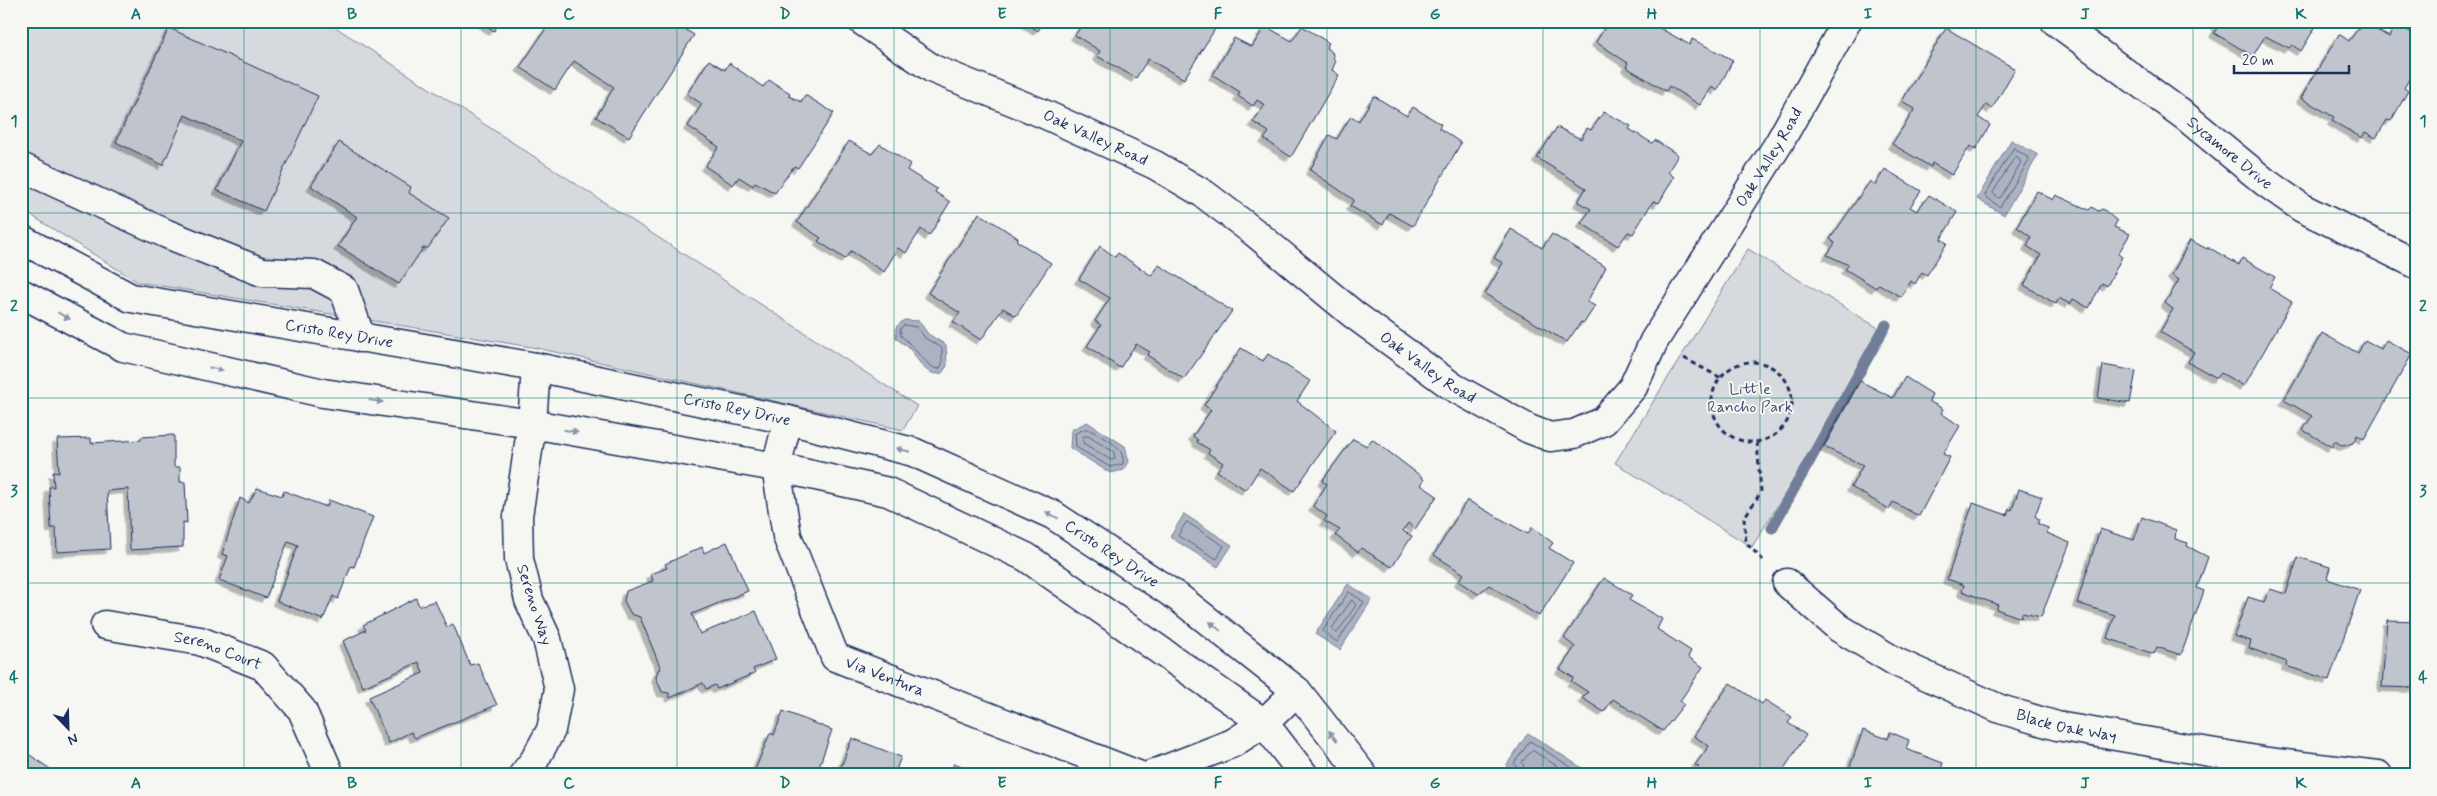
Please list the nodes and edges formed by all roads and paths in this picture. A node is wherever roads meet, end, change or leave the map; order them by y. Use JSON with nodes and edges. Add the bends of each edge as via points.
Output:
{"nodes":[{"id":1,"x":862,"y":21,"type":"edge"},
{"id":2,"x":1847,"y":21,"type":"edge"},
{"id":3,"x":2055,"y":21,"type":"edge"},
{"id":4,"x":21,"y":167,"type":"edge"},
{"id":5,"x":21,"y":238,"type":"edge"},
{"id":6,"x":2416,"y":264,"type":"edge"},
{"id":7,"x":21,"y":293,"type":"edge"},
{"id":8,"x":361,"y":338,"type":"junction"},
{"id":9,"x":1654,"y":341,"type":"junction"},
{"id":10,"x":536,"y":367,"type":"junction"},
{"id":11,"x":1721,"y":378,"type":"junction"},
{"id":12,"x":788,"y":420,"type":"junction"},
{"id":13,"x":532,"y":424,"type":"junction"},
{"id":14,"x":1757,"y":442,"type":"junction"},
{"id":15,"x":776,"y":467,"type":"junction"},
{"id":16,"x":1787,"y":582,"type":"joint"},
{"id":17,"x":104,"y":625,"type":"dead end"},
{"id":18,"x":1297,"y":691,"type":"junction"},
{"id":19,"x":1264,"y":723,"type":"junction"},
{"id":20,"x":330,"y":775,"type":"edge"},
{"id":21,"x":523,"y":775,"type":"edge"},
{"id":22,"x":1138,"y":775,"type":"edge"},
{"id":23,"x":1151,"y":775,"type":"edge"},
{"id":24,"x":1304,"y":775,"type":"edge"},
{"id":25,"x":1363,"y":775,"type":"edge"},
{"id":26,"x":2378,"y":775,"type":"edge"}],
"edges":[{"from":1,"to":9,"type":"street","name":"Oak Valley Road","via":[[933,69],[1155,165],[1204,194],[1353,314],[1453,387],[1529,430],[1550,437],[1574,434],[1604,421],[1633,387]]},
{"from":2,"to":9,"type":"street","name":"Oak Valley Road","via":[[1779,143]]},
{"from":3,"to":6,"type":"street","name":"Sycamore Drive","via":[[2186,117],[2302,208]]},
{"from":4,"to":8,"type":"street","via":[[167,234],[262,272],[314,274],[344,290]]},
{"from":5,"to":8,"type":"street","name":"Cristo Rey Drive","via":[[132,298]]},
{"from":7,"to":13,"type":"street","one_way":true,"via":[[123,347],[323,394]]},
{"from":8,"to":10,"type":"street","name":"Cristo Rey Drive"},
{"from":9,"to":11,"type":"path"},
{"from":10,"to":12,"type":"street","name":"Cristo Rey Drive"},
{"from":10,"to":13,"type":"street","name":"Sereno Way"},
{"from":11,"to":14,"type":"path","via":[[1712,399],[1717,422],[1734,438]]},
{"from":11,"to":14,"type":"path","via":[[1736,365],[1750,362],[1776,369],[1786,379],[1791,392],[1789,419],[1775,434]]},
{"from":12,"to":15,"type":"street","name":"Via Ventura"},
{"from":18,"to":12,"type":"street","name":"Cristo Rey Drive","one_way":true,"via":[[1179,598],[1053,515],[913,452]]},
{"from":13,"to":15,"type":"street","one_way":true},
{"from":13,"to":21,"type":"street","name":"Sereno Way","via":[[518,516],[519,559],[529,600],[547,639],[559,690],[552,730]]},
{"from":14,"to":16,"type":"path","via":[[1761,492],[1744,518],[1746,543]]},
{"from":15,"to":19,"type":"street","via":[[888,492],[1026,557]]},
{"from":15,"to":22,"type":"street","name":"Via Ventura","via":[[787,536],[835,658]]},
{"from":16,"to":26,"type":"street","name":"Black Oak Way","via":[[1839,628],[1896,662],[2000,709],[2057,726],[2268,762]]},
{"from":17,"to":20,"type":"street","name":"Sereno Court","via":[[200,640],[263,666],[302,710]]},
{"from":18,"to":19,"type":"street"},
{"from":25,"to":18,"type":"street","name":"Cristo Rey Drive","one_way":true},
{"from":19,"to":23,"type":"street","via":[[1232,743]]},
{"from":19,"to":24,"type":"street"}]}
